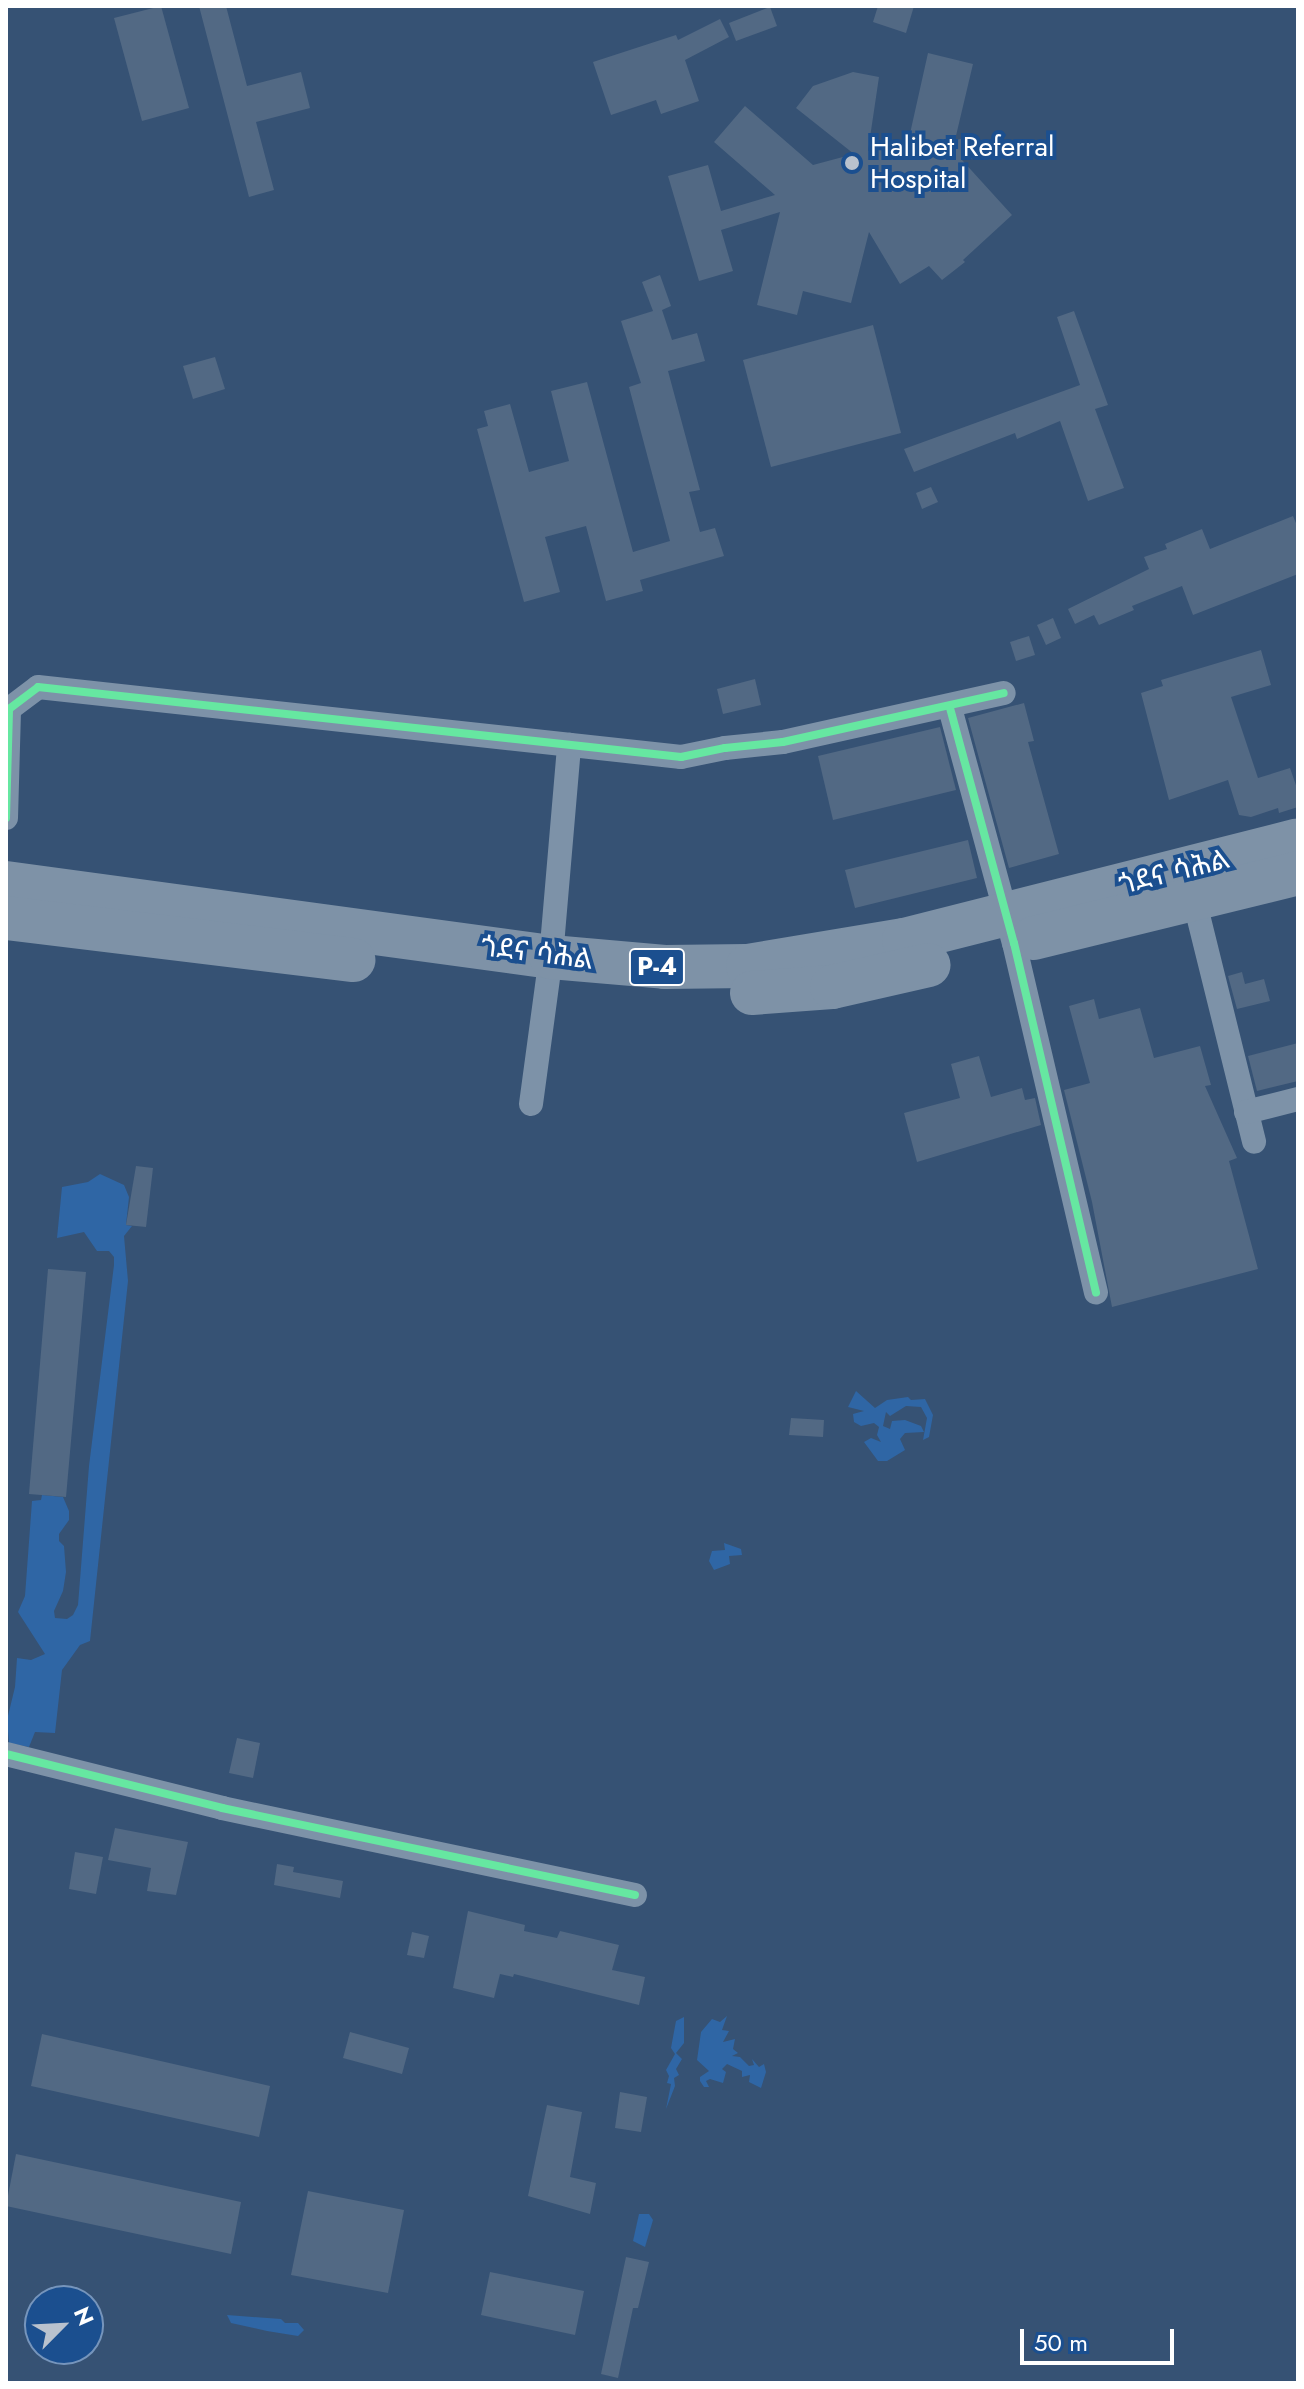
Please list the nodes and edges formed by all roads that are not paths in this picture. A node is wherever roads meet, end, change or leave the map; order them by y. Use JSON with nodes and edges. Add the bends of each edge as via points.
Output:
{"nodes":[{"id":1,"x":1004,"y":693,"type":"dead end"},
{"id":2,"x":950,"y":708,"type":"junction"},
{"id":3,"x":569,"y":745,"type":"junction"},
{"id":4,"x":6,"y":818,"type":"edge"},
{"id":5,"x":1298,"y":840,"type":"edge"},
{"id":6,"x":1298,"y":873,"type":"edge"},
{"id":7,"x":6,"y":883,"type":"edge"},
{"id":8,"x":1194,"y":899,"type":"junction"},
{"id":9,"x":6,"y":918,"type":"edge"},
{"id":10,"x":192,"y":926,"type":"junction"},
{"id":11,"x":1010,"y":929,"type":"junction"},
{"id":12,"x":549,"y":969,"type":"junction"},
{"id":13,"x":1298,"y":1099,"type":"edge"},
{"id":14,"x":531,"y":1104,"type":"dead end"},
{"id":15,"x":1246,"y":1112,"type":"junction"},
{"id":16,"x":1254,"y":1142,"type":"dead end"},
{"id":17,"x":1096,"y":1292,"type":"dead end"},
{"id":18,"x":6,"y":1754,"type":"edge"},
{"id":19,"x":635,"y":1895,"type":"dead end"}],
"edges":[{"from":1,"to":2,"type":"street"},
{"from":2,"to":3,"type":"street","via":[[681,757]]},
{"from":2,"to":11,"type":"street"},
{"from":3,"to":4,"type":"street","via":[[38,687],[9,709]]},
{"from":3,"to":12,"type":"street"},
{"from":5,"to":11,"type":"highway","name":"ጎደና ሳሕል","number":"P-4"},
{"from":6,"to":8,"type":"highway","name":"ጎደና ሳሕል","number":"P-4"},
{"from":7,"to":10,"type":"highway","name":"ጎደና ሳሕል","number":"P-4"},
{"from":8,"to":11,"type":"highway","name":"ጎደና ሳሕል","number":"P-4"},
{"from":8,"to":15,"type":"street"},
{"from":9,"to":10,"type":"highway","name":"ጎደና ሳሕል","number":"P-4"},
{"from":10,"to":12,"type":"highway","name":"ጎደና ሳሕል","number":"P-4"},
{"from":11,"to":12,"type":"highway","name":"ጎደና ሳሕል","number":"P-4","via":[[832,987],[788,991],[676,994]]},
{"from":11,"to":17,"type":"street"},
{"from":12,"to":14,"type":"street"},
{"from":13,"to":15,"type":"street"},
{"from":15,"to":16,"type":"street"},
{"from":18,"to":19,"type":"street","via":[[222,1808]]}]}
